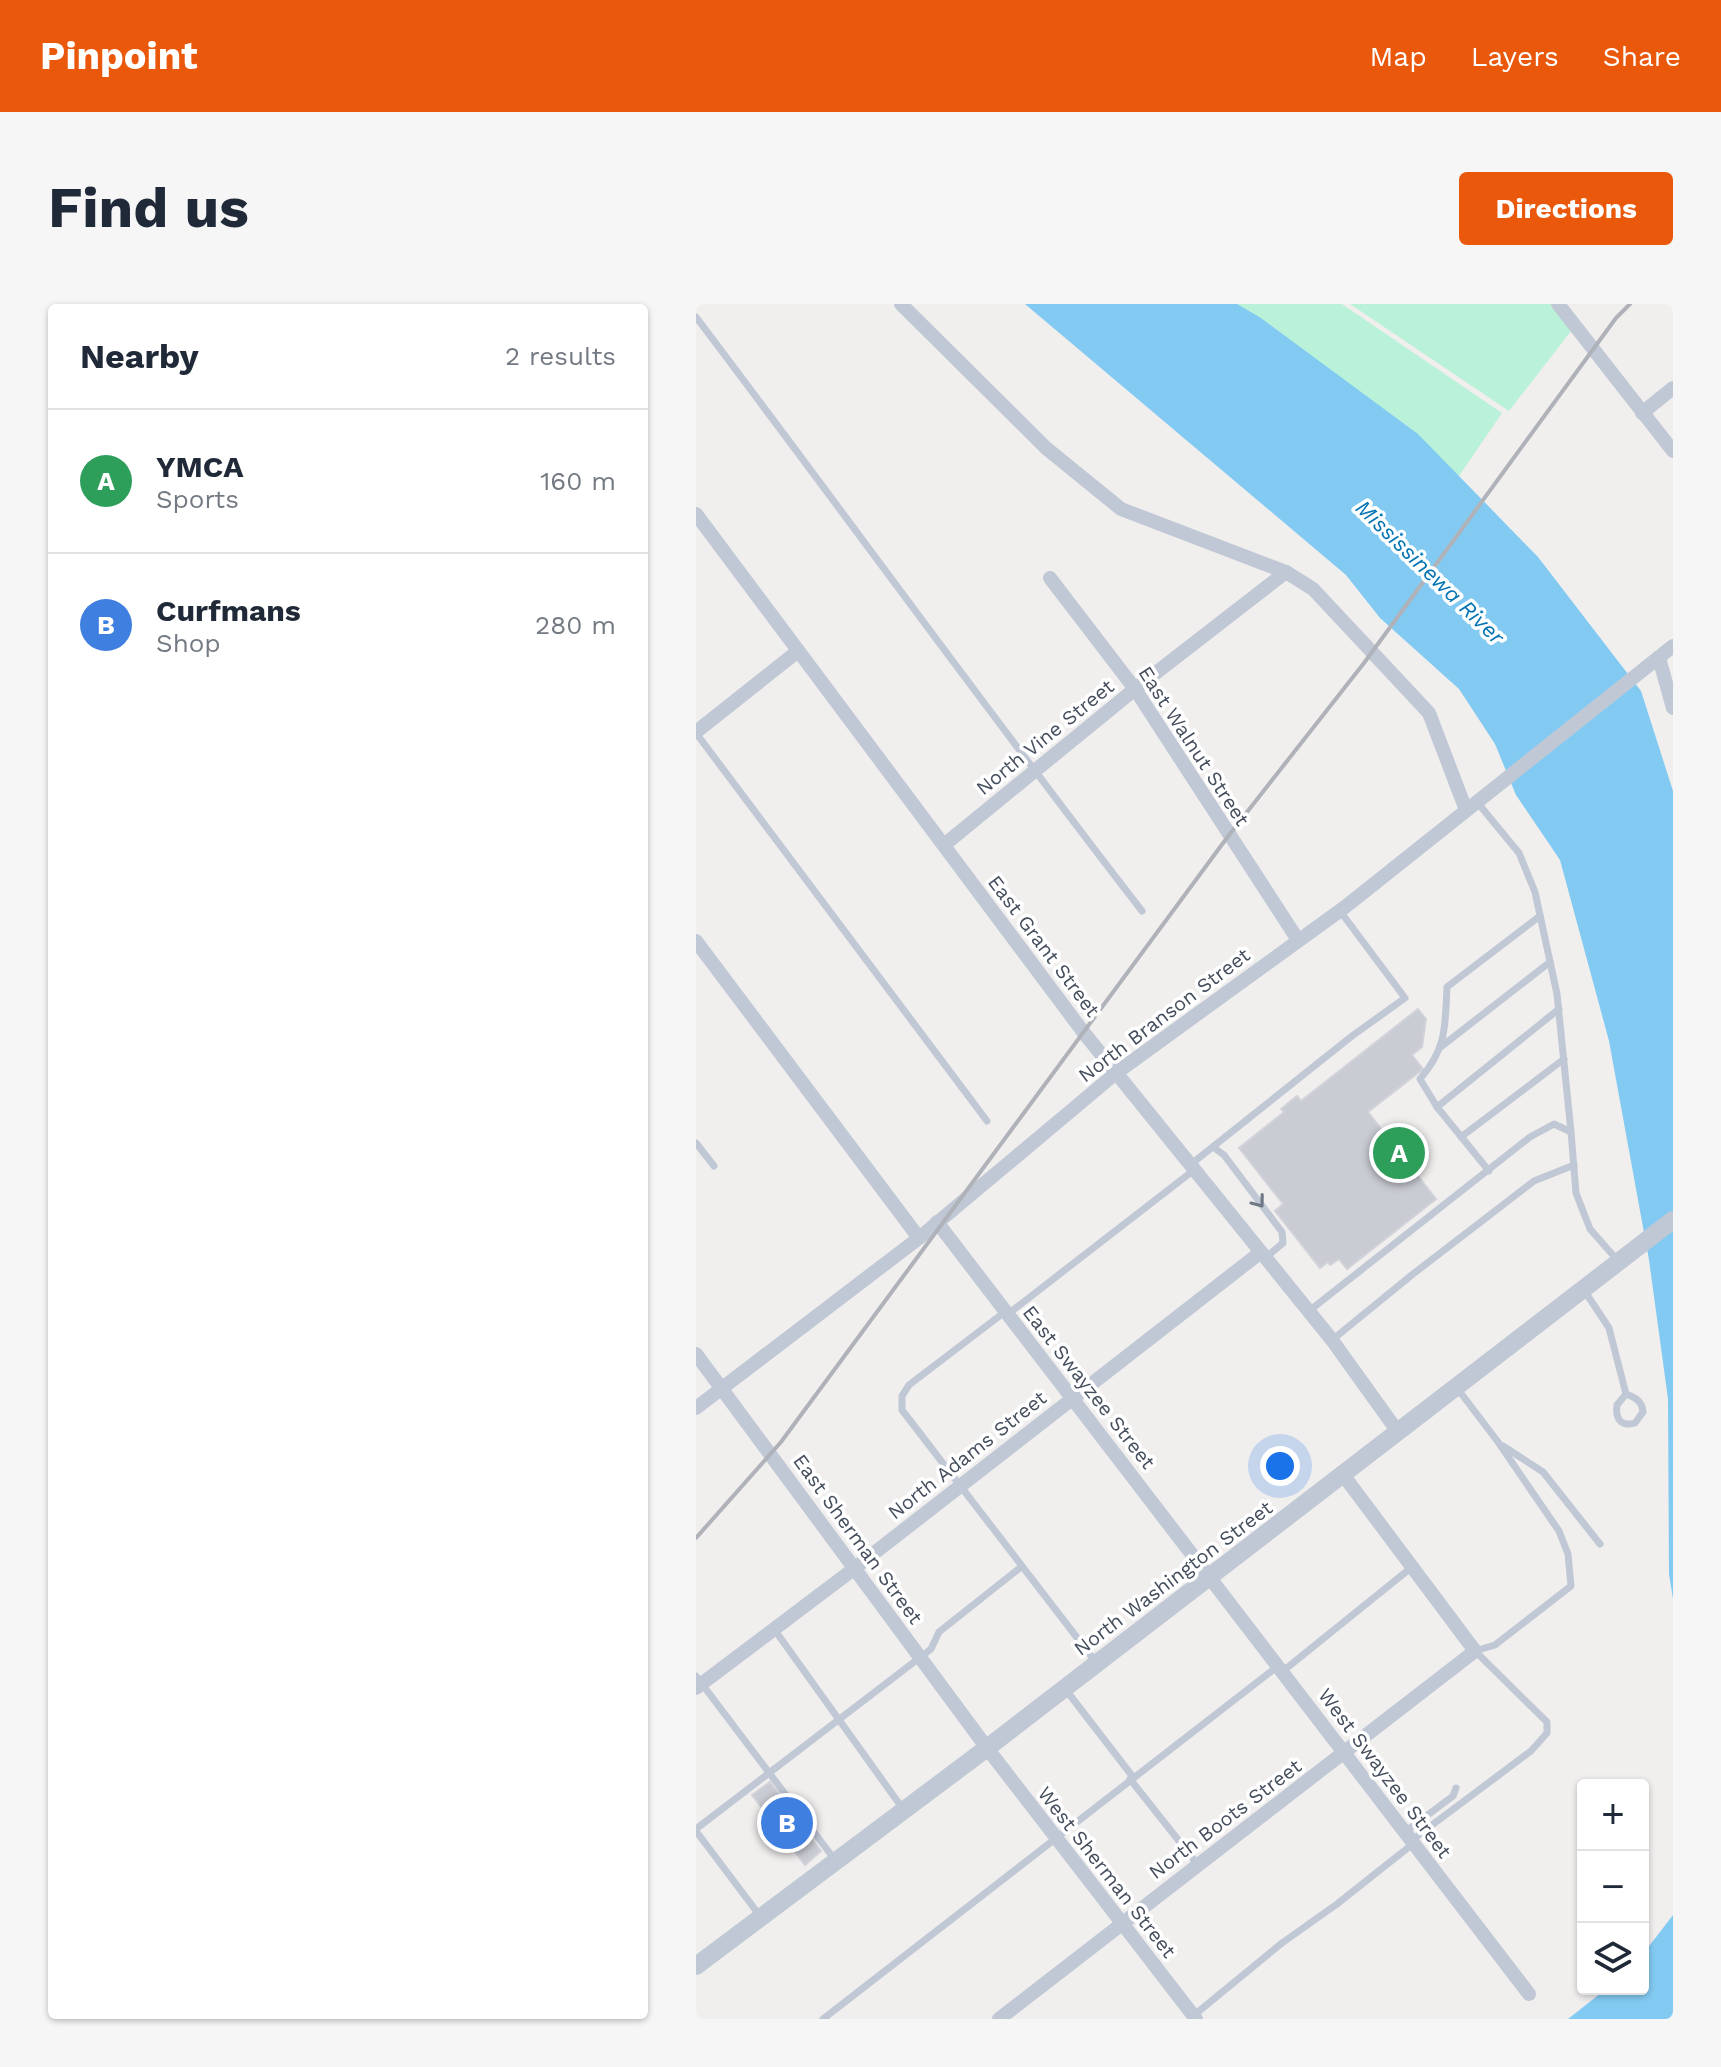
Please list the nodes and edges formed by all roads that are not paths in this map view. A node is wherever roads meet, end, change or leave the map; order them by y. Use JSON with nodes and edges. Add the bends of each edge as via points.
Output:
{"nodes":[{"id":1,"x":901,"y":304,"type":"edge"},
{"id":2,"x":1558,"y":304,"type":"edge"},
{"id":3,"x":696,"y":317,"type":"edge"},
{"id":4,"x":1673,"y":388,"type":"edge"},
{"id":5,"x":1642,"y":413,"type":"junction"},
{"id":6,"x":1673,"y":451,"type":"edge"},
{"id":7,"x":696,"y":514,"type":"edge"},
{"id":8,"x":1286,"y":572,"type":"junction"},
{"id":9,"x":1050,"y":578,"type":"dead end"},
{"id":10,"x":1673,"y":646,"type":"edge"},
{"id":11,"x":798,"y":651,"type":"junction"},
{"id":12,"x":1659,"y":658,"type":"junction"},
{"id":13,"x":1135,"y":689,"type":"junction"},
{"id":14,"x":1673,"y":708,"type":"edge"},
{"id":15,"x":696,"y":732,"type":"edge"},
{"id":16,"x":1033,"y":772,"type":"junction"},
{"id":17,"x":1476,"y":802,"type":"junction"},
{"id":18,"x":944,"y":845,"type":"junction"},
{"id":19,"x":1142,"y":911,"type":"dead end"},
{"id":20,"x":1340,"y":911,"type":"junction"},
{"id":21,"x":1540,"y":916,"type":"junction"},
{"id":22,"x":1298,"y":940,"type":"junction"},
{"id":23,"x":696,"y":941,"type":"edge"},
{"id":24,"x":1550,"y":962,"type":"junction"},
{"id":25,"x":1559,"y":1009,"type":"junction"},
{"id":26,"x":1440,"y":1047,"type":"junction"},
{"id":27,"x":1564,"y":1059,"type":"junction"},
{"id":28,"x":1116,"y":1073,"type":"junction"},
{"id":29,"x":1437,"y":1107,"type":"junction"},
{"id":30,"x":987,"y":1121,"type":"dead end"},
{"id":31,"x":1571,"y":1132,"type":"junction"},
{"id":32,"x":1461,"y":1137,"type":"junction"},
{"id":33,"x":696,"y":1143,"type":"edge"},
{"id":34,"x":1213,"y":1147,"type":"junction"},
{"id":35,"x":1574,"y":1165,"type":"junction"},
{"id":36,"x":714,"y":1166,"type":"dead end"},
{"id":37,"x":1192,"y":1167,"type":"junction"},
{"id":38,"x":1489,"y":1171,"type":"junction"},
{"id":39,"x":1673,"y":1220,"type":"edge"},
{"id":40,"x":937,"y":1222,"type":"junction"},
{"id":41,"x":919,"y":1238,"type":"junction"},
{"id":42,"x":1263,"y":1255,"type":"junction"},
{"id":43,"x":1626,"y":1258,"type":"junction"},
{"id":44,"x":1584,"y":1290,"type":"junction"},
{"id":45,"x":1007,"y":1313,"type":"junction"},
{"id":46,"x":1307,"y":1313,"type":"junction"},
{"id":47,"x":1332,"y":1340,"type":"junction"},
{"id":48,"x":696,"y":1354,"type":"edge"},
{"id":49,"x":1456,"y":1388,"type":"junction"},
{"id":50,"x":722,"y":1389,"type":"junction"},
{"id":51,"x":1626,"y":1394,"type":"junction"},
{"id":52,"x":1072,"y":1398,"type":"junction"},
{"id":53,"x":696,"y":1408,"type":"edge"},
{"id":54,"x":1398,"y":1432,"type":"junction"},
{"id":55,"x":1498,"y":1442,"type":"junction"},
{"id":56,"x":1344,"y":1476,"type":"junction"},
{"id":57,"x":959,"y":1486,"type":"junction"},
{"id":58,"x":1600,"y":1544,"type":"dead end"},
{"id":59,"x":1021,"y":1567,"type":"junction"},
{"id":60,"x":1412,"y":1567,"type":"junction"},
{"id":61,"x":855,"y":1568,"type":"junction"},
{"id":62,"x":1209,"y":1575,"type":"junction"},
{"id":63,"x":774,"y":1629,"type":"junction"},
{"id":64,"x":1475,"y":1651,"type":"junction"},
{"id":65,"x":920,"y":1657,"type":"junction"},
{"id":66,"x":1097,"y":1663,"type":"junction"},
{"id":67,"x":1280,"y":1669,"type":"junction"},
{"id":68,"x":698,"y":1682,"type":"edge"},
{"id":69,"x":1065,"y":1688,"type":"junction"},
{"id":70,"x":839,"y":1719,"type":"junction"},
{"id":71,"x":987,"y":1748,"type":"junction"},
{"id":72,"x":1345,"y":1753,"type":"junction"},
{"id":73,"x":769,"y":1773,"type":"junction"},
{"id":74,"x":1132,"y":1778,"type":"junction"},
{"id":75,"x":1456,"y":1788,"type":"dead end"},
{"id":76,"x":904,"y":1810,"type":"junction"},
{"id":77,"x":696,"y":1830,"type":"edge"},
{"id":78,"x":1055,"y":1837,"type":"junction"},
{"id":79,"x":1410,"y":1838,"type":"junction"},
{"id":80,"x":836,"y":1861,"type":"junction"},
{"id":81,"x":1198,"y":1865,"type":"junction"},
{"id":82,"x":762,"y":1917,"type":"junction"},
{"id":83,"x":1122,"y":1924,"type":"junction"},
{"id":84,"x":696,"y":1966,"type":"edge"},
{"id":85,"x":1529,"y":1994,"type":"dead end"},
{"id":86,"x":1195,"y":2017,"type":"edge"},
{"id":87,"x":823,"y":2019,"type":"edge"},
{"id":88,"x":999,"y":2019,"type":"edge"}],
"edges":[{"from":1,"to":8,"type":"street","via":[[1046,448],[1121,509]]},
{"from":2,"to":5,"type":"street"},
{"from":3,"to":16,"type":"lane"},
{"from":4,"to":5,"type":"street"},
{"from":5,"to":6,"type":"street"},
{"from":7,"to":11,"type":"street","name":"East Grant Street"},
{"from":8,"to":13,"type":"street","name":"North Vine Street"},
{"from":8,"to":17,"type":"street","via":[[1313,589],[1429,713]]},
{"from":9,"to":13,"type":"street","name":"East Walnut Street"},
{"from":10,"to":12,"type":"street","name":"North Branson Street"},
{"from":11,"to":15,"type":"street"},
{"from":11,"to":18,"type":"street","name":"East Grant Street"},
{"from":12,"to":14,"type":"street"},
{"from":12,"to":17,"type":"street","name":"North Branson Street"},
{"from":13,"to":16,"type":"street","name":"North Vine Street"},
{"from":13,"to":22,"type":"street","name":"East Walnut Street"},
{"from":15,"to":30,"type":"lane"},
{"from":16,"to":18,"type":"street","name":"North Vine Street"},
{"from":16,"to":19,"type":"lane"},
{"from":17,"to":20,"type":"street","name":"North Branson Street"},
{"from":17,"to":21,"type":"lane","via":[[1519,853]]},
{"from":18,"to":28,"type":"street","name":"East Grant Street"},
{"from":20,"to":22,"type":"street","name":"North Branson Street"},
{"from":20,"to":34,"type":"lane","via":[[1405,998]]},
{"from":21,"to":24,"type":"lane"},
{"from":21,"to":26,"type":"lane","via":[[1447,987]]},
{"from":22,"to":28,"type":"street","name":"North Branson Street"},
{"from":23,"to":41,"type":"street"},
{"from":24,"to":25,"type":"lane"},
{"from":24,"to":26,"type":"lane"},
{"from":25,"to":27,"type":"lane"},
{"from":25,"to":29,"type":"lane"},
{"from":26,"to":29,"type":"lane","via":[[1436,1061],[1420,1079]]},
{"from":27,"to":31,"type":"lane"},
{"from":27,"to":32,"type":"lane"},
{"from":28,"to":37,"type":"street","name":"East Grant Street"},
{"from":28,"to":40,"type":"street","name":"North Branson Street"},
{"from":29,"to":32,"type":"lane"},
{"from":31,"to":35,"type":"lane"},
{"from":31,"to":38,"type":"lane","via":[[1554,1124]]},
{"from":32,"to":38,"type":"lane"},
{"from":33,"to":36,"type":"lane"},
{"from":34,"to":37,"type":"lane"},
{"from":34,"to":42,"type":"lane","one_way":true,"via":[[1282,1232],[1283,1243]]},
{"from":35,"to":43,"type":"lane","via":[[1576,1193],[1590,1229]]},
{"from":35,"to":47,"type":"lane","via":[[1534,1181]]},
{"from":37,"to":42,"type":"street","name":"East Grant Street"},
{"from":37,"to":45,"type":"lane"},
{"from":38,"to":46,"type":"lane"},
{"from":39,"to":43,"type":"street","name":"North Washington Street"},
{"from":40,"to":41,"type":"street","name":"North Branson Street"},
{"from":40,"to":45,"type":"street","name":"East Swayzee Street"},
{"from":41,"to":50,"type":"street","name":"North Branson Street"},
{"from":42,"to":46,"type":"street","name":"East Grant Street"},
{"from":42,"to":52,"type":"street","name":"North Adams Street"},
{"from":43,"to":44,"type":"street","name":"North Washington Street"},
{"from":44,"to":49,"type":"street","name":"North Washington Street"},
{"from":44,"to":51,"type":"lane","via":[[1609,1328]]},
{"from":45,"to":52,"type":"street","name":"East Swayzee Street"},
{"from":45,"to":57,"type":"lane","via":[[909,1385],[902,1396],[902,1410]]},
{"from":46,"to":47,"type":"street","name":"East Grant Street"},
{"from":47,"to":54,"type":"street","name":"East Grant Street"},
{"from":48,"to":50,"type":"street","name":"East Sherman Street"},
{"from":49,"to":54,"type":"street","name":"North Washington Street"},
{"from":49,"to":55,"type":"lane"},
{"from":50,"to":53,"type":"street","name":"North Branson Street"},
{"from":50,"to":61,"type":"street","name":"East Sherman Street"},
{"from":51,"to":51,"type":"lane","via":[[1616,1411],[1628,1425],[1643,1412],[1637,1398]]},
{"from":52,"to":57,"type":"street","name":"North Adams Street"},
{"from":52,"to":62,"type":"street","name":"East Swayzee Street"},
{"from":54,"to":56,"type":"street","name":"North Washington Street"},
{"from":55,"to":58,"type":"lane","via":[[1543,1472]]},
{"from":55,"to":64,"type":"lane","via":[[1559,1531],[1571,1586],[1495,1645]]},
{"from":56,"to":60,"type":"street"},
{"from":56,"to":62,"type":"street","name":"North Washington Street"},
{"from":57,"to":59,"type":"lane"},
{"from":57,"to":61,"type":"street","name":"North Adams Street"},
{"from":59,"to":65,"type":"lane","via":[[939,1632]]},
{"from":59,"to":66,"type":"lane"},
{"from":60,"to":64,"type":"street"},
{"from":60,"to":67,"type":"lane"},
{"from":61,"to":63,"type":"street","name":"North Adams Street"},
{"from":61,"to":65,"type":"street","name":"East Sherman Street"},
{"from":62,"to":66,"type":"street","name":"North Washington Street"},
{"from":62,"to":67,"type":"street","name":"West Swayzee Street"},
{"from":63,"to":68,"type":"street","name":"North Adams Street"},
{"from":63,"to":70,"type":"lane"},
{"from":64,"to":72,"type":"street","name":"North Boots Street"},
{"from":64,"to":79,"type":"lane","via":[[1547,1722],[1547,1733],[1531,1751]]},
{"from":65,"to":70,"type":"lane"},
{"from":65,"to":71,"type":"street","name":"East Sherman Street"},
{"from":66,"to":69,"type":"street","name":"North Washington Street"},
{"from":67,"to":72,"type":"street","name":"West Swayzee Street"},
{"from":67,"to":74,"type":"lane"},
{"from":68,"to":73,"type":"lane"},
{"from":69,"to":71,"type":"street","name":"North Washington Street"},
{"from":69,"to":74,"type":"lane"},
{"from":70,"to":73,"type":"lane"},
{"from":70,"to":76,"type":"lane"},
{"from":71,"to":76,"type":"street","name":"North Washington Street"},
{"from":71,"to":78,"type":"street","name":"West Sherman Street"},
{"from":72,"to":79,"type":"street","name":"West Swayzee Street"},
{"from":72,"to":81,"type":"street","name":"North Boots Street"},
{"from":73,"to":77,"type":"lane"},
{"from":73,"to":80,"type":"lane"},
{"from":74,"to":78,"type":"lane"},
{"from":74,"to":81,"type":"lane"},
{"from":75,"to":79,"type":"lane"},
{"from":76,"to":80,"type":"street","name":"North Washington Street"},
{"from":77,"to":82,"type":"lane"},
{"from":78,"to":83,"type":"street","name":"West Sherman Street"},
{"from":78,"to":87,"type":"lane"},
{"from":79,"to":85,"type":"street","name":"West Swayzee Street"},
{"from":79,"to":86,"type":"lane","via":[[1337,1904]]},
{"from":80,"to":82,"type":"street","name":"North Washington Street"},
{"from":81,"to":83,"type":"street","name":"North Boots Street"},
{"from":82,"to":84,"type":"street","name":"North Washington Street"},
{"from":83,"to":86,"type":"street","name":"West Sherman Street"},
{"from":83,"to":88,"type":"street","name":"North Boots Street"}]}
